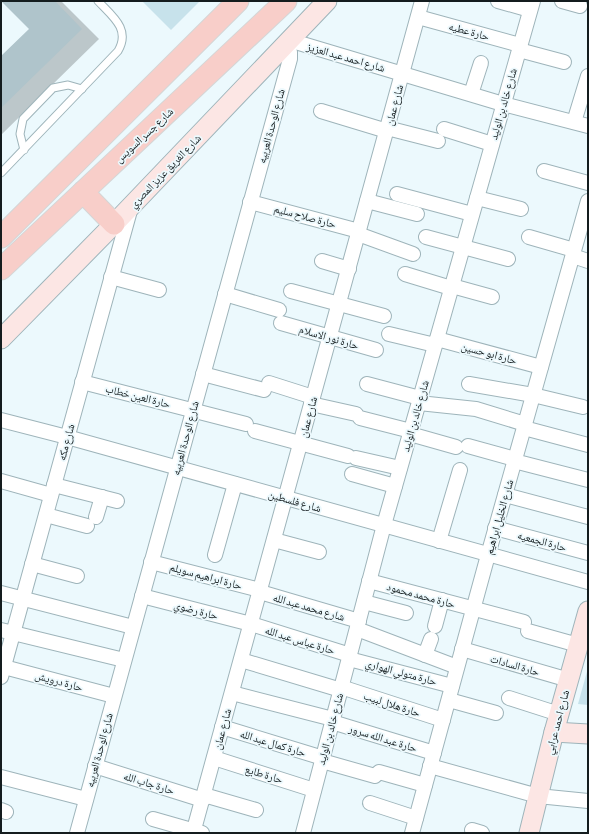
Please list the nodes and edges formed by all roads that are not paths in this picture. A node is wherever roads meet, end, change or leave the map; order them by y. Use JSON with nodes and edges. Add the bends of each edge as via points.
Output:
{"nodes":[{"id":1,"x":98,"y":1,"type":"edge"},
{"id":2,"x":238,"y":1,"type":"edge"},
{"id":3,"x":266,"y":1,"type":"edge"},
{"id":4,"x":286,"y":1,"type":"edge"},
{"id":5,"x":327,"y":1,"type":"edge"},
{"id":6,"x":422,"y":1,"type":"edge"},
{"id":7,"x":498,"y":1,"type":"edge"},
{"id":8,"x":562,"y":1,"type":"edge"},
{"id":9,"x":532,"y":5,"type":"edge"},
{"id":10,"x":580,"y":6,"type":"dead end"},
{"id":11,"x":418,"y":17,"type":"junction"},
{"id":12,"x":262,"y":25,"type":"junction"},
{"id":13,"x":288,"y":42,"type":"junction"},
{"id":14,"x":520,"y":48,"type":"junction"},
{"id":15,"x":564,"y":62,"type":"dead end"},
{"id":16,"x":481,"y":63,"type":"dead end"},
{"id":17,"x":402,"y":73,"type":"junction"},
{"id":18,"x":588,"y":76,"type":"edge"},
{"id":19,"x":82,"y":89,"type":"junction"},
{"id":20,"x":471,"y":94,"type":"junction"},
{"id":21,"x":503,"y":104,"type":"junction"},
{"id":22,"x":321,"y":111,"type":"dead end"},
{"id":23,"x":574,"y":122,"type":"junction"},
{"id":24,"x":588,"y":126,"type":"edge"},
{"id":25,"x":387,"y":129,"type":"junction"},
{"id":26,"x":492,"y":144,"type":"junction"},
{"id":27,"x":24,"y":150,"type":"junction"},
{"id":28,"x":544,"y":171,"type":"dead end"},
{"id":29,"x":1,"y":173,"type":"edge"},
{"id":30,"x":588,"y":183,"type":"edge"},
{"id":31,"x":83,"y":192,"type":"junction"},
{"id":32,"x":397,"y":194,"type":"dead end"},
{"id":33,"x":477,"y":198,"type":"junction"},
{"id":34,"x":367,"y":201,"type":"junction"},
{"id":35,"x":250,"y":202,"type":"junction"},
{"id":36,"x":588,"y":202,"type":"edge"},
{"id":37,"x":131,"y":206,"type":"junction"},
{"id":38,"x":520,"y":209,"type":"dead end"},
{"id":39,"x":416,"y":214,"type":"dead end"},
{"id":40,"x":472,"y":214,"type":"junction"},
{"id":41,"x":585,"y":223,"type":"edge"},
{"id":42,"x":114,"y":224,"type":"junction"},
{"id":43,"x":359,"y":232,"type":"junction"},
{"id":44,"x":1,"y":236,"type":"edge"},
{"id":45,"x":426,"y":236,"type":"dead end"},
{"id":46,"x":529,"y":237,"type":"dead end"},
{"id":47,"x":463,"y":247,"type":"junction"},
{"id":48,"x":573,"y":253,"type":"junction"},
{"id":49,"x":413,"y":254,"type":"dead end"},
{"id":50,"x":508,"y":259,"type":"dead end"},
{"id":51,"x":322,"y":261,"type":"dead end"},
{"id":52,"x":588,"y":261,"type":"edge"},
{"id":53,"x":1,"y":269,"type":"edge"},
{"id":54,"x":349,"y":269,"type":"junction"},
{"id":55,"x":405,"y":274,"type":"dead end"},
{"id":56,"x":111,"y":277,"type":"junction"},
{"id":57,"x":451,"y":287,"type":"junction"},
{"id":58,"x":159,"y":290,"type":"dead end"},
{"id":59,"x":291,"y":291,"type":"dead end"},
{"id":60,"x":225,"y":294,"type":"junction"},
{"id":61,"x":492,"y":297,"type":"dead end"},
{"id":62,"x":339,"y":304,"type":"junction"},
{"id":63,"x":384,"y":316,"type":"dead end"},
{"id":64,"x":390,"y":334,"type":"dead end"},
{"id":65,"x":330,"y":338,"type":"junction"},
{"id":66,"x":1,"y":339,"type":"edge"},
{"id":67,"x":436,"y":342,"type":"junction"},
{"id":68,"x":376,"y":350,"type":"dead end"},
{"id":69,"x":541,"y":368,"type":"junction"},
{"id":70,"x":203,"y":374,"type":"junction"},
{"id":71,"x":82,"y":382,"type":"junction"},
{"id":72,"x":367,"y":384,"type":"dead end"},
{"id":73,"x":468,"y":384,"type":"dead end"},
{"id":74,"x":533,"y":394,"type":"junction"},
{"id":75,"x":312,"y":400,"type":"junction"},
{"id":76,"x":419,"y":400,"type":"junction"},
{"id":77,"x":582,"y":407,"type":"dead end"},
{"id":78,"x":193,"y":410,"type":"junction"},
{"id":79,"x":1,"y":420,"type":"edge"},
{"id":80,"x":524,"y":426,"type":"junction"},
{"id":81,"x":410,"y":433,"type":"junction"},
{"id":82,"x":67,"y":437,"type":"junction"},
{"id":83,"x":301,"y":443,"type":"junction"},
{"id":84,"x":588,"y":445,"type":"edge"},
{"id":85,"x":515,"y":460,"type":"junction"},
{"id":86,"x":177,"y":468,"type":"junction"},
{"id":87,"x":400,"y":468,"type":"junction"},
{"id":88,"x":460,"y":470,"type":"dead end"},
{"id":89,"x":352,"y":474,"type":"dead end"},
{"id":90,"x":588,"y":480,"type":"edge"},
{"id":91,"x":1,"y":481,"type":"edge"},
{"id":92,"x":235,"y":484,"type":"junction"},
{"id":93,"x":395,"y":486,"type":"junction"},
{"id":94,"x":53,"y":490,"type":"junction"},
{"id":95,"x":505,"y":495,"type":"junction"},
{"id":96,"x":102,"y":497,"type":"junction"},
{"id":97,"x":286,"y":498,"type":"junction"},
{"id":98,"x":117,"y":501,"type":"dead end"},
{"id":99,"x":46,"y":514,"type":"junction"},
{"id":100,"x":588,"y":517,"type":"edge"},
{"id":101,"x":384,"y":525,"type":"junction"},
{"id":102,"x":496,"y":528,"type":"junction"},
{"id":103,"x":274,"y":540,"type":"junction"},
{"id":104,"x":439,"y":541,"type":"junction"},
{"id":105,"x":319,"y":552,"type":"dead end"},
{"id":106,"x":588,"y":553,"type":"edge"},
{"id":107,"x":214,"y":555,"type":"dead end"},
{"id":108,"x":488,"y":555,"type":"junction"},
{"id":109,"x":151,"y":562,"type":"junction"},
{"id":110,"x":32,"y":564,"type":"junction"},
{"id":111,"x":77,"y":576,"type":"dead end"},
{"id":112,"x":369,"y":581,"type":"junction"},
{"id":113,"x":588,"y":582,"type":"edge"},
{"id":114,"x":260,"y":591,"type":"junction"},
{"id":115,"x":1,"y":593,"type":"edge"},
{"id":116,"x":142,"y":596,"type":"junction"},
{"id":117,"x":22,"y":600,"type":"junction"},
{"id":118,"x":442,"y":600,"type":"junction"},
{"id":119,"x":364,"y":602,"type":"junction"},
{"id":120,"x":473,"y":609,"type":"junction"},
{"id":121,"x":588,"y":611,"type":"edge"},
{"id":122,"x":406,"y":613,"type":"dead end"},
{"id":123,"x":251,"y":624,"type":"junction"},
{"id":124,"x":358,"y":625,"type":"junction"},
{"id":125,"x":133,"y":627,"type":"junction"},
{"id":126,"x":7,"y":632,"type":"edge"},
{"id":127,"x":578,"y":645,"type":"junction"},
{"id":128,"x":462,"y":649,"type":"junction"},
{"id":129,"x":425,"y":655,"type":"junction"},
{"id":130,"x":349,"y":657,"type":"junction"},
{"id":131,"x":124,"y":660,"type":"junction"},
{"id":132,"x":241,"y":660,"type":"junction"},
{"id":133,"x":457,"y":667,"type":"junction"},
{"id":134,"x":2,"y":672,"type":"edge"},
{"id":135,"x":568,"y":680,"type":"junction"},
{"id":136,"x":452,"y":686,"type":"junction"},
{"id":137,"x":341,"y":689,"type":"junction"},
{"id":138,"x":232,"y":693,"type":"junction"},
{"id":139,"x":114,"y":696,"type":"junction"},
{"id":140,"x":509,"y":698,"type":"dead end"},
{"id":141,"x":448,"y":700,"type":"junction"},
{"id":142,"x":496,"y":713,"type":"dead end"},
{"id":143,"x":333,"y":720,"type":"junction"},
{"id":144,"x":443,"y":720,"type":"junction"},
{"id":145,"x":556,"y":723,"type":"junction"},
{"id":146,"x":222,"y":727,"type":"junction"},
{"id":147,"x":588,"y":734,"type":"edge"},
{"id":148,"x":214,"y":758,"type":"junction"},
{"id":149,"x":322,"y":760,"type":"junction"},
{"id":150,"x":432,"y":760,"type":"junction"},
{"id":151,"x":95,"y":766,"type":"junction"},
{"id":152,"x":1,"y":777,"type":"edge"},
{"id":153,"x":425,"y":785,"type":"junction"},
{"id":154,"x":314,"y":790,"type":"junction"},
{"id":155,"x":538,"y":796,"type":"junction"},
{"id":156,"x":203,"y":797,"type":"junction"},
{"id":157,"x":86,"y":799,"type":"junction"},
{"id":158,"x":588,"y":801,"type":"edge"},
{"id":159,"x":370,"y":803,"type":"dead end"},
{"id":160,"x":256,"y":810,"type":"dead end"},
{"id":161,"x":416,"y":818,"type":"junction"},
{"id":162,"x":153,"y":819,"type":"dead end"},
{"id":163,"x":196,"y":832,"type":"edge"},
{"id":164,"x":77,"y":833,"type":"edge"},
{"id":165,"x":303,"y":833,"type":"edge"},
{"id":166,"x":412,"y":833,"type":"edge"},
{"id":167,"x":529,"y":833,"type":"edge"}],
"edges":[{"from":1,"to":19,"type":"lane","via":[[119,23],[124,37],[118,51]]},
{"from":2,"to":44,"type":"main road"},
{"from":3,"to":12,"type":"main road"},
{"from":4,"to":12,"type":"main road","name":"شارع جسر السويس"},
{"from":5,"to":13,"type":"street","name":"شارع الفريق عزيز المصري"},
{"from":6,"to":11,"type":"street","name":"شارع عمان"},
{"from":7,"to":9,"type":"street"},
{"from":8,"to":10,"type":"street"},
{"from":9,"to":14,"type":"street","name":"شارع خالد بن الوليد"},
{"from":11,"to":14,"type":"street","name":"حارة عطيه"},
{"from":11,"to":17,"type":"street","name":"شارع عمان"},
{"from":12,"to":31,"type":"main road","name":"شارع جسر السويس"},
{"from":13,"to":17,"type":"street","name":"شارع احمد عبد العزيز"},
{"from":13,"to":35,"type":"street","name":"شارع الوحدة العربيه","via":[[290,59]]},
{"from":13,"to":37,"type":"street","name":"شارع الفريق عزيز المصري"},
{"from":14,"to":15,"type":"street","name":"حارة عطيه"},
{"from":14,"to":21,"type":"street","name":"شارع خالد بن الوليد"},
{"from":16,"to":20,"type":"street"},
{"from":17,"to":20,"type":"street","name":"شارع احمد عبد العزيز"},
{"from":17,"to":25,"type":"street","name":"شارع عمان"},
{"from":18,"to":23,"type":"street"},
{"from":19,"to":27,"type":"lane"},
{"from":19,"to":27,"type":"lane","via":[[68,85],[53,88],[23,118],[20,134]]},
{"from":20,"to":21,"type":"street","name":"شارع احمد عبد العزيز"},
{"from":21,"to":23,"type":"street","name":"شارع احمد عبد العزيز"},
{"from":21,"to":26,"type":"street","name":"شارع خالد بن الوليد"},
{"from":22,"to":25,"type":"street"},
{"from":23,"to":24,"type":"street","name":"شارع احمد عبد العزيز"},
{"from":25,"to":26,"type":"street"},
{"from":25,"to":34,"type":"street","name":"شارع عمان"},
{"from":26,"to":33,"type":"street","name":"شارع خالد بن الوليد"},
{"from":27,"to":29,"type":"lane"},
{"from":28,"to":30,"type":"street"},
{"from":31,"to":42,"type":"main road"},
{"from":31,"to":53,"type":"main road","name":"شارع جسر السويس"},
{"from":32,"to":40,"type":"street"},
{"from":33,"to":38,"type":"street"},
{"from":33,"to":40,"type":"street","name":"شارع خالد بن الوليد"},
{"from":34,"to":39,"type":"street"},
{"from":34,"to":43,"type":"street","name":"شارع عمان"},
{"from":35,"to":43,"type":"street","name":"حارة صلاح سليم"},
{"from":35,"to":60,"type":"street","name":"شارع الوحدة العربيه"},
{"from":36,"to":41,"type":"street","name":"شارع الخليل ابراهيم"},
{"from":37,"to":42,"type":"street","name":"شارع الفريق عزيز المصري"},
{"from":37,"to":56,"type":"street","name":"شارع مكه"},
{"from":40,"to":47,"type":"street","name":"شارع خالد بن الوليد"},
{"from":41,"to":48,"type":"street","name":"شارع الخليل ابراهيم"},
{"from":42,"to":66,"type":"street","name":"شارع الفريق عزيز المصري"},
{"from":43,"to":49,"type":"street","name":"حارة صلاح سليم"},
{"from":43,"to":54,"type":"street","name":"شارع عمان"},
{"from":45,"to":47,"type":"street"},
{"from":46,"to":48,"type":"street"},
{"from":47,"to":50,"type":"street"},
{"from":47,"to":57,"type":"street","name":"شارع خالد بن الوليد"},
{"from":48,"to":52,"type":"street"},
{"from":48,"to":69,"type":"street","name":"شارع الخليل ابراهيم"},
{"from":51,"to":54,"type":"street"},
{"from":54,"to":62,"type":"street","name":"شارع عمان"},
{"from":55,"to":57,"type":"street"},
{"from":56,"to":58,"type":"street"},
{"from":56,"to":71,"type":"street","name":"شارع مكه"},
{"from":57,"to":61,"type":"street"},
{"from":57,"to":67,"type":"street","name":"شارع خالد بن الوليد"},
{"from":59,"to":62,"type":"street"},
{"from":60,"to":65,"type":"street","name":"حارة نور الاسلام"},
{"from":60,"to":70,"type":"street","name":"شارع الوحدة العربيه"},
{"from":62,"to":63,"type":"street"},
{"from":62,"to":65,"type":"street","name":"شارع عمان"},
{"from":64,"to":67,"type":"street","name":"حارة ابو حسين"},
{"from":65,"to":68,"type":"street","name":"حارة نور الاسلام"},
{"from":65,"to":75,"type":"street","name":"شارع عمان"},
{"from":67,"to":69,"type":"street","name":"حارة ابو حسين"},
{"from":67,"to":76,"type":"street","name":"شارع خالد بن الوليد"},
{"from":69,"to":74,"type":"street","name":"شارع الخليل ابراهيم"},
{"from":70,"to":75,"type":"street","via":[[266,386]]},
{"from":70,"to":78,"type":"street","name":"شارع الوحدة العربيه"},
{"from":71,"to":78,"type":"street","name":"حارة العين خطاب"},
{"from":71,"to":82,"type":"street","name":"شارع مكه"},
{"from":72,"to":76,"type":"street"},
{"from":73,"to":74,"type":"street"},
{"from":74,"to":77,"type":"street"},
{"from":74,"to":80,"type":"street","name":"شارع الخليل ابراهيم"},
{"from":75,"to":81,"type":"street"},
{"from":75,"to":83,"type":"street","name":"شارع عمان"},
{"from":76,"to":80,"type":"street","via":[[476,409]]},
{"from":76,"to":81,"type":"street","name":"شارع خالد بن الوليد"},
{"from":78,"to":83,"type":"street","name":"حارة العين خطاب"},
{"from":78,"to":86,"type":"street","name":"شارع الوحدة العربيه"},
{"from":79,"to":82,"type":"street","name":"شارع فلسطين"},
{"from":80,"to":84,"type":"street"},
{"from":80,"to":85,"type":"street","name":"شارع الخليل ابراهيم"},
{"from":81,"to":85,"type":"street"},
{"from":81,"to":87,"type":"street","name":"شارع خالد بن الوليد"},
{"from":82,"to":86,"type":"street","name":"شارع فلسطين"},
{"from":82,"to":94,"type":"street","name":"شارع مكه"},
{"from":83,"to":87,"type":"street","name":"حارة العين خطاب"},
{"from":83,"to":97,"type":"street","name":"شارع عمان"},
{"from":85,"to":90,"type":"street"},
{"from":85,"to":95,"type":"street","name":"شارع الخليل ابراهيم"},
{"from":86,"to":92,"type":"street","name":"شارع فلسطين"},
{"from":86,"to":109,"type":"street","name":"شارع الوحدة العربيه"},
{"from":87,"to":93,"type":"street","name":"شارع خالد بن الوليد"},
{"from":88,"to":104,"type":"street"},
{"from":89,"to":93,"type":"street"},
{"from":91,"to":94,"type":"street"},
{"from":92,"to":97,"type":"street","name":"شارع فلسطين"},
{"from":92,"to":107,"type":"street"},
{"from":93,"to":101,"type":"street","name":"شارع خالد بن الوليد"},
{"from":94,"to":96,"type":"street"},
{"from":94,"to":99,"type":"street","name":"شارع مكه"},
{"from":95,"to":100,"type":"street"},
{"from":95,"to":102,"type":"street","name":"شارع الخليل ابراهيم"},
{"from":96,"to":98,"type":"street"},
{"from":96,"to":99,"type":"street","via":[[92,522]]},
{"from":97,"to":101,"type":"street","name":"شارع فلسطين"},
{"from":97,"to":103,"type":"street","name":"شارع عمان"},
{"from":99,"to":110,"type":"street","name":"شارع مكه"},
{"from":101,"to":104,"type":"street","name":"شارع فلسطين"},
{"from":101,"to":112,"type":"street","name":"شارع خالد بن الوليد"},
{"from":102,"to":106,"type":"street","name":"حارة الجمعيه"},
{"from":102,"to":108,"type":"street","name":"شارع الخليل ابراهيم"},
{"from":103,"to":105,"type":"street"},
{"from":103,"to":114,"type":"street","name":"شارع عمان"},
{"from":104,"to":108,"type":"street","name":"شارع فلسطين"},
{"from":108,"to":113,"type":"street","name":"شارع فلسطين"},
{"from":108,"to":120,"type":"street","name":"شارع الخليل ابراهيم"},
{"from":109,"to":114,"type":"street","name":"حارة ابراهيم سويلم"},
{"from":109,"to":116,"type":"street","name":"شارع الوحدة العربيه"},
{"from":110,"to":111,"type":"street"},
{"from":110,"to":117,"type":"street","name":"شارع مكه"},
{"from":112,"to":118,"type":"street","name":"حارة محمد محمود"},
{"from":112,"to":119,"type":"street","name":"شارع خالد بن الوليد"},
{"from":114,"to":123,"type":"street","name":"شارع عمان"},
{"from":114,"to":124,"type":"street","name":"شارع محمد عبد الله"},
{"from":115,"to":117,"type":"street"},
{"from":116,"to":123,"type":"street","name":"حارة رضوي"},
{"from":116,"to":125,"type":"street","name":"شارع الوحدة العربيه"},
{"from":117,"to":125,"type":"street"},
{"from":117,"to":126,"type":"street","name":"شارع مكه"},
{"from":118,"to":120,"type":"street","name":"حارة محمد محمود"},
{"from":118,"to":129,"type":"street"},
{"from":119,"to":122,"type":"street"},
{"from":119,"to":124,"type":"street","name":"شارع خالد بن الوليد"},
{"from":120,"to":127,"type":"street","name":"حارة محمد محمود"},
{"from":120,"to":128,"type":"street","name":"شارع الخليل ابراهيم"},
{"from":121,"to":127,"type":"street","name":"شارع احمد عرابي"},
{"from":123,"to":130,"type":"street","name":"حارة عباس عبد الله"},
{"from":123,"to":132,"type":"street","name":"شارع عمان"},
{"from":124,"to":129,"type":"street","name":"شارع محمد عبد الله"},
{"from":124,"to":130,"type":"street","name":"شارع خالد بن الوليد"},
{"from":125,"to":131,"type":"street","name":"شارع الوحدة العربيه"},
{"from":126,"to":131,"type":"street"},
{"from":126,"to":134,"type":"street","name":"شارع مكه"},
{"from":127,"to":135,"type":"street","name":"شارع احمد عرابي"},
{"from":128,"to":133,"type":"street","name":"شارع الخليل ابراهيم"},
{"from":128,"to":135,"type":"street","name":"حارة السادات"},
{"from":129,"to":133,"type":"street","name":"شارع محمد عبد الله"},
{"from":130,"to":136,"type":"street","name":"حارة متولي الهواري"},
{"from":130,"to":137,"type":"street","name":"شارع خالد بن الوليد"},
{"from":131,"to":139,"type":"street","name":"شارع الوحدة العربيه"},
{"from":132,"to":137,"type":"street","name":"حارة هلال لبيب"},
{"from":132,"to":138,"type":"street","name":"شارع عمان"},
{"from":133,"to":136,"type":"street","name":"شارع الخليل ابراهيم"},
{"from":134,"to":139,"type":"street","name":"حارة درويش"},
{"from":135,"to":145,"type":"street","name":"شارع احمد عرابي"},
{"from":136,"to":141,"type":"street","name":"شارع الخليل ابراهيم"},
{"from":137,"to":143,"type":"street","name":"شارع خالد بن الوليد"},
{"from":137,"to":144,"type":"street","name":"حارة هلال لبيب"},
{"from":138,"to":143,"type":"street","name":"حارة عبد الله سرور"},
{"from":138,"to":146,"type":"street","name":"شارع عمان"},
{"from":139,"to":151,"type":"street","name":"شارع الوحدة العربيه"},
{"from":140,"to":145,"type":"street"},
{"from":141,"to":142,"type":"street"},
{"from":141,"to":144,"type":"street","name":"شارع الخليل ابراهيم"},
{"from":143,"to":149,"type":"street","name":"شارع خالد بن الوليد"},
{"from":143,"to":150,"type":"street","name":"حارة عبد الله سرور"},
{"from":144,"to":150,"type":"street","name":"شارع الخليل ابراهيم"},
{"from":145,"to":147,"type":"street"},
{"from":145,"to":155,"type":"street","name":"شارع احمد عرابي"},
{"from":146,"to":148,"type":"street","name":"شارع عمان"},
{"from":146,"to":149,"type":"street","name":"حارة كمال عبد الله"},
{"from":148,"to":154,"type":"street","name":"حارة طايع"},
{"from":148,"to":156,"type":"street","name":"شارع عمان"},
{"from":149,"to":153,"type":"street","name":"حارة كمال عبد الله"},
{"from":149,"to":154,"type":"street","name":"شارع خالد بن الوليد"},
{"from":150,"to":153,"type":"street","name":"شارع الخليل ابراهيم"},
{"from":150,"to":155,"type":"street","name":"حارة عبد الله سرور","via":[[481,780]]},
{"from":151,"to":156,"type":"street","name":"حارة جاب الله"},
{"from":151,"to":157,"type":"street","name":"شارع الوحدة العربيه"},
{"from":152,"to":157,"type":"street"},
{"from":153,"to":161,"type":"street","name":"شارع الخليل ابراهيم"},
{"from":154,"to":165,"type":"street","name":"شارع خالد بن الوليد"},
{"from":155,"to":158,"type":"street","name":"حارة عبد الله سرور"},
{"from":155,"to":167,"type":"street","name":"شارع احمد عرابي"},
{"from":156,"to":160,"type":"street","name":"حارة جاب الله"},
{"from":156,"to":163,"type":"street","name":"شارع عمان"},
{"from":157,"to":164,"type":"street","name":"شارع الوحدة العربيه"},
{"from":159,"to":161,"type":"street"},
{"from":161,"to":166,"type":"street","name":"شارع الخليل ابراهيم"},
{"from":162,"to":163,"type":"street"}]}
